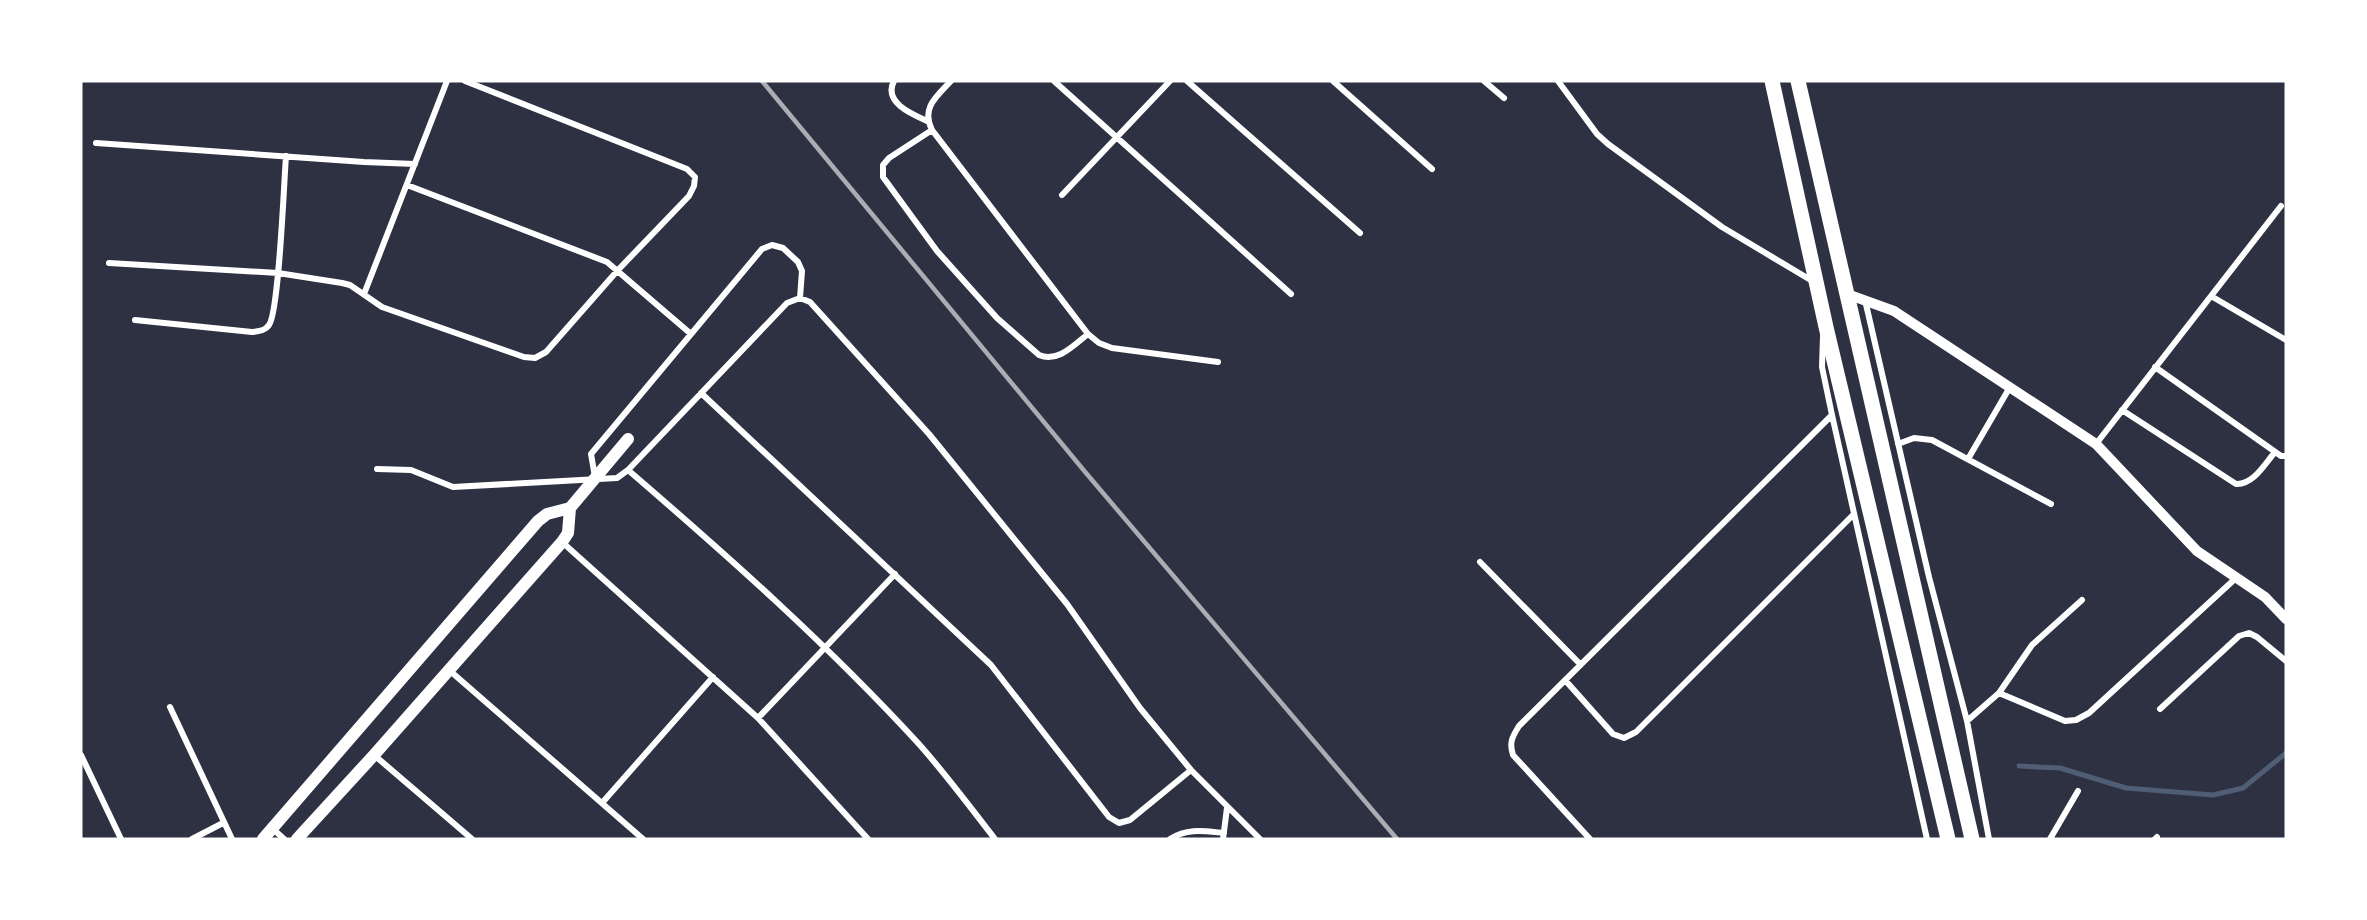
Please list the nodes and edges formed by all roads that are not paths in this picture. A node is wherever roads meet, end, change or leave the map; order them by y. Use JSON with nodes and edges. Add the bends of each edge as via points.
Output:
{"nodes":[{"id":1,"x":447,"y":81,"type":"edge"},
{"id":2,"x":465,"y":81,"type":"edge"},
{"id":3,"x":894,"y":81,"type":"edge"},
{"id":4,"x":951,"y":81,"type":"edge"},
{"id":5,"x":1054,"y":81,"type":"edge"},
{"id":6,"x":1170,"y":81,"type":"edge"},
{"id":7,"x":1187,"y":81,"type":"edge"},
{"id":8,"x":1333,"y":81,"type":"edge"},
{"id":9,"x":1484,"y":81,"type":"edge"},
{"id":10,"x":1558,"y":81,"type":"edge"},
{"id":11,"x":1772,"y":81,"type":"edge"},
{"id":12,"x":1798,"y":81,"type":"edge"},
{"id":13,"x":1504,"y":98,"type":"dead end"},
{"id":14,"x":927,"y":121,"type":"junction"},
{"id":15,"x":932,"y":130,"type":"junction"},
{"id":16,"x":1116,"y":139,"type":"junction"},
{"id":17,"x":96,"y":143,"type":"dead end"},
{"id":18,"x":286,"y":156,"type":"junction"},
{"id":19,"x":415,"y":164,"type":"junction"},
{"id":20,"x":1432,"y":169,"type":"dead end"},
{"id":21,"x":407,"y":185,"type":"junction"},
{"id":22,"x":1062,"y":195,"type":"dead end"},
{"id":23,"x":2281,"y":206,"type":"dead end"},
{"id":24,"x":1360,"y":232,"type":"dead end"},
{"id":25,"x":109,"y":263,"type":"dead end"},
{"id":26,"x":618,"y":270,"type":"junction"},
{"id":27,"x":278,"y":273,"type":"junction"},
{"id":28,"x":1818,"y":283,"type":"junction"},
{"id":29,"x":364,"y":294,"type":"junction"},
{"id":30,"x":1291,"y":294,"type":"dead end"},
{"id":31,"x":1847,"y":294,"type":"junction"},
{"id":32,"x":2211,"y":296,"type":"junction"},
{"id":33,"x":800,"y":298,"type":"junction"},
{"id":34,"x":1865,"y":300,"type":"junction"},
{"id":35,"x":135,"y":320,"type":"dead end"},
{"id":36,"x":1826,"y":327,"type":"junction"},
{"id":37,"x":691,"y":333,"type":"junction"},
{"id":38,"x":1089,"y":334,"type":"junction"},
{"id":39,"x":2286,"y":340,"type":"edge"},
{"id":40,"x":1218,"y":362,"type":"dead end"},
{"id":41,"x":2155,"y":368,"type":"junction"},
{"id":42,"x":2010,"y":387,"type":"junction"},
{"id":43,"x":701,"y":393,"type":"junction"},
{"id":44,"x":2122,"y":410,"type":"junction"},
{"id":45,"x":1832,"y":415,"type":"junction"},
{"id":46,"x":628,"y":439,"type":"dead end"},
{"id":47,"x":1898,"y":444,"type":"junction"},
{"id":48,"x":2096,"y":444,"type":"junction"},
{"id":49,"x":2275,"y":452,"type":"junction"},
{"id":50,"x":2286,"y":456,"type":"edge"},
{"id":51,"x":1968,"y":459,"type":"junction"},
{"id":52,"x":376,"y":469,"type":"dead end"},
{"id":53,"x":628,"y":470,"type":"junction"},
{"id":54,"x":595,"y":478,"type":"junction"},
{"id":55,"x":2051,"y":504,"type":"dead end"},
{"id":56,"x":570,"y":508,"type":"junction"},
{"id":57,"x":1854,"y":514,"type":"junction"},
{"id":58,"x":562,"y":542,"type":"junction"},
{"id":59,"x":1480,"y":562,"type":"dead end"},
{"id":60,"x":895,"y":574,"type":"junction"},
{"id":61,"x":2236,"y":578,"type":"junction"},
{"id":62,"x":2082,"y":600,"type":"dead end"},
{"id":63,"x":2286,"y":620,"type":"edge"},
{"id":64,"x":826,"y":648,"type":"junction"},
{"id":65,"x":2286,"y":661,"type":"edge"},
{"id":66,"x":1580,"y":664,"type":"junction"},
{"id":67,"x":449,"y":670,"type":"junction"},
{"id":68,"x":713,"y":677,"type":"junction"},
{"id":69,"x":1565,"y":680,"type":"junction"},
{"id":70,"x":1999,"y":693,"type":"junction"},
{"id":71,"x":170,"y":707,"type":"dead end"},
{"id":72,"x":2160,"y":709,"type":"dead end"},
{"id":73,"x":758,"y":718,"type":"junction"},
{"id":74,"x":1967,"y":721,"type":"junction"},
{"id":75,"x":81,"y":755,"type":"edge"},
{"id":76,"x":374,"y":755,"type":"junction"},
{"id":77,"x":1191,"y":770,"type":"junction"},
{"id":78,"x":2078,"y":791,"type":"dead end"},
{"id":79,"x":602,"y":803,"type":"junction"},
{"id":80,"x":1227,"y":808,"type":"junction"},
{"id":81,"x":223,"y":823,"type":"junction"},
{"id":82,"x":272,"y":828,"type":"junction"},
{"id":83,"x":1223,"y":836,"type":"edge"},
{"id":84,"x":121,"y":839,"type":"edge"},
{"id":85,"x":192,"y":839,"type":"edge"},
{"id":86,"x":231,"y":839,"type":"edge"},
{"id":87,"x":263,"y":839,"type":"edge"},
{"id":88,"x":284,"y":839,"type":"edge"},
{"id":89,"x":297,"y":839,"type":"edge"},
{"id":90,"x":472,"y":839,"type":"edge"},
{"id":91,"x":643,"y":839,"type":"edge"},
{"id":92,"x":868,"y":839,"type":"edge"},
{"id":93,"x":995,"y":839,"type":"edge"},
{"id":94,"x":1170,"y":839,"type":"edge"},
{"id":95,"x":1260,"y":839,"type":"edge"},
{"id":96,"x":1590,"y":839,"type":"edge"},
{"id":97,"x":1928,"y":839,"type":"edge"},
{"id":98,"x":1948,"y":839,"type":"edge"},
{"id":99,"x":1972,"y":839,"type":"edge"},
{"id":100,"x":1989,"y":839,"type":"edge"},
{"id":101,"x":2050,"y":839,"type":"edge"}],
"edges":[{"from":1,"to":19,"type":"street"},
{"from":2,"to":26,"type":"street","via":[[687,169],[695,177],[690,195]]},
{"from":3,"to":14,"type":"street","via":[[890,88],[892,97],[907,112]]},
{"from":4,"to":14,"type":"street","via":[[932,102]]},
{"from":5,"to":16,"type":"street"},
{"from":6,"to":16,"type":"street"},
{"from":7,"to":24,"type":"street"},
{"from":8,"to":20,"type":"street"},
{"from":9,"to":13,"type":"street"},
{"from":10,"to":28,"type":"street","via":[[1608,144],[1722,227]]},
{"from":11,"to":28,"type":"main road"},
{"from":12,"to":31,"type":"main road"},
{"from":14,"to":15,"type":"street"},
{"from":15,"to":38,"type":"street"},
{"from":15,"to":38,"type":"street","via":[[883,165],[883,177],[928,241],[996,318],[1040,355],[1048,359],[1058,356]]},
{"from":16,"to":22,"type":"street"},
{"from":16,"to":30,"type":"street"},
{"from":17,"to":18,"type":"street"},
{"from":18,"to":19,"type":"street"},
{"from":18,"to":27,"type":"street"},
{"from":19,"to":21,"type":"street"},
{"from":21,"to":26,"type":"street","via":[[593,255]]},
{"from":21,"to":29,"type":"street"},
{"from":23,"to":32,"type":"street"},
{"from":25,"to":27,"type":"street"},
{"from":26,"to":29,"type":"street","via":[[546,352],[535,358],[382,307]]},
{"from":26,"to":37,"type":"street"},
{"from":27,"to":29,"type":"street","via":[[342,282]]},
{"from":27,"to":35,"type":"street","via":[[270,325],[262,330]]},
{"from":28,"to":36,"type":"main road"},
{"from":31,"to":34,"type":"street"},
{"from":31,"to":99,"type":"main road"},
{"from":32,"to":39,"type":"street"},
{"from":32,"to":41,"type":"street"},
{"from":33,"to":37,"type":"street","via":[[802,271],[798,262],[783,248],[772,245],[762,249]]},
{"from":33,"to":43,"type":"street","via":[[787,303]]},
{"from":33,"to":77,"type":"street","via":[[810,302],[929,434],[1067,604],[1140,708]]},
{"from":34,"to":42,"type":"street","via":[[1894,311]]},
{"from":34,"to":47,"type":"street"},
{"from":36,"to":45,"type":"street","via":[[1821,355]]},
{"from":36,"to":98,"type":"main road"},
{"from":37,"to":54,"type":"street","via":[[591,454]]},
{"from":38,"to":40,"type":"street","via":[[1112,348]]},
{"from":41,"to":44,"type":"street"},
{"from":41,"to":49,"type":"street"},
{"from":42,"to":48,"type":"street"},
{"from":42,"to":51,"type":"street"},
{"from":43,"to":53,"type":"street"},
{"from":43,"to":60,"type":"street"},
{"from":44,"to":48,"type":"street"},
{"from":44,"to":49,"type":"street","via":[[2235,484],[2245,485]]},
{"from":45,"to":57,"type":"street"},
{"from":45,"to":66,"type":"street"},
{"from":46,"to":54,"type":"main road"},
{"from":47,"to":51,"type":"street","via":[[1923,438]]},
{"from":47,"to":74,"type":"street"},
{"from":48,"to":61,"type":"street","via":[[2197,551]]},
{"from":49,"to":50,"type":"street"},
{"from":51,"to":55,"type":"street"},
{"from":52,"to":54,"type":"street","via":[[411,470],[453,487]]},
{"from":53,"to":54,"type":"street","via":[[617,478]]},
{"from":53,"to":64,"type":"street"},
{"from":54,"to":56,"type":"main road"},
{"from":56,"to":58,"type":"main road","via":[[568,533]]},
{"from":56,"to":82,"type":"main road","via":[[547,514],[538,521]]},
{"from":57,"to":69,"type":"street","via":[[1636,732],[1624,738],[1613,734]]},
{"from":57,"to":97,"type":"street"},
{"from":58,"to":67,"type":"main road"},
{"from":58,"to":68,"type":"street"},
{"from":59,"to":66,"type":"street"},
{"from":60,"to":64,"type":"street"},
{"from":60,"to":77,"type":"street","via":[[1004,680],[1109,817],[1119,823],[1130,820]]},
{"from":61,"to":63,"type":"street","via":[[2265,597]]},
{"from":61,"to":70,"type":"street","via":[[2076,720],[2065,721]]},
{"from":62,"to":70,"type":"street","via":[[2032,645]]},
{"from":64,"to":73,"type":"street"},
{"from":64,"to":93,"type":"street","via":[[919,744]]},
{"from":65,"to":72,"type":"street","via":[[2257,637],[2248,633],[2239,636]]},
{"from":66,"to":69,"type":"street"},
{"from":67,"to":76,"type":"main road"},
{"from":67,"to":79,"type":"street"},
{"from":68,"to":73,"type":"street"},
{"from":68,"to":79,"type":"street"},
{"from":69,"to":96,"type":"street","via":[[1519,726],[1510,746],[1513,756]]},
{"from":70,"to":74,"type":"street"},
{"from":71,"to":81,"type":"street"},
{"from":73,"to":92,"type":"street"},
{"from":74,"to":100,"type":"street"},
{"from":75,"to":84,"type":"street"},
{"from":76,"to":89,"type":"main road"},
{"from":76,"to":90,"type":"street"},
{"from":77,"to":80,"type":"street"},
{"from":78,"to":101,"type":"street"},
{"from":79,"to":91,"type":"street"},
{"from":80,"to":83,"type":"street"},
{"from":80,"to":95,"type":"street"},
{"from":81,"to":85,"type":"street"},
{"from":81,"to":86,"type":"street"},
{"from":82,"to":87,"type":"main road"},
{"from":82,"to":88,"type":"street"},
{"from":83,"to":94,"type":"street","via":[[1193,830]]}]}
